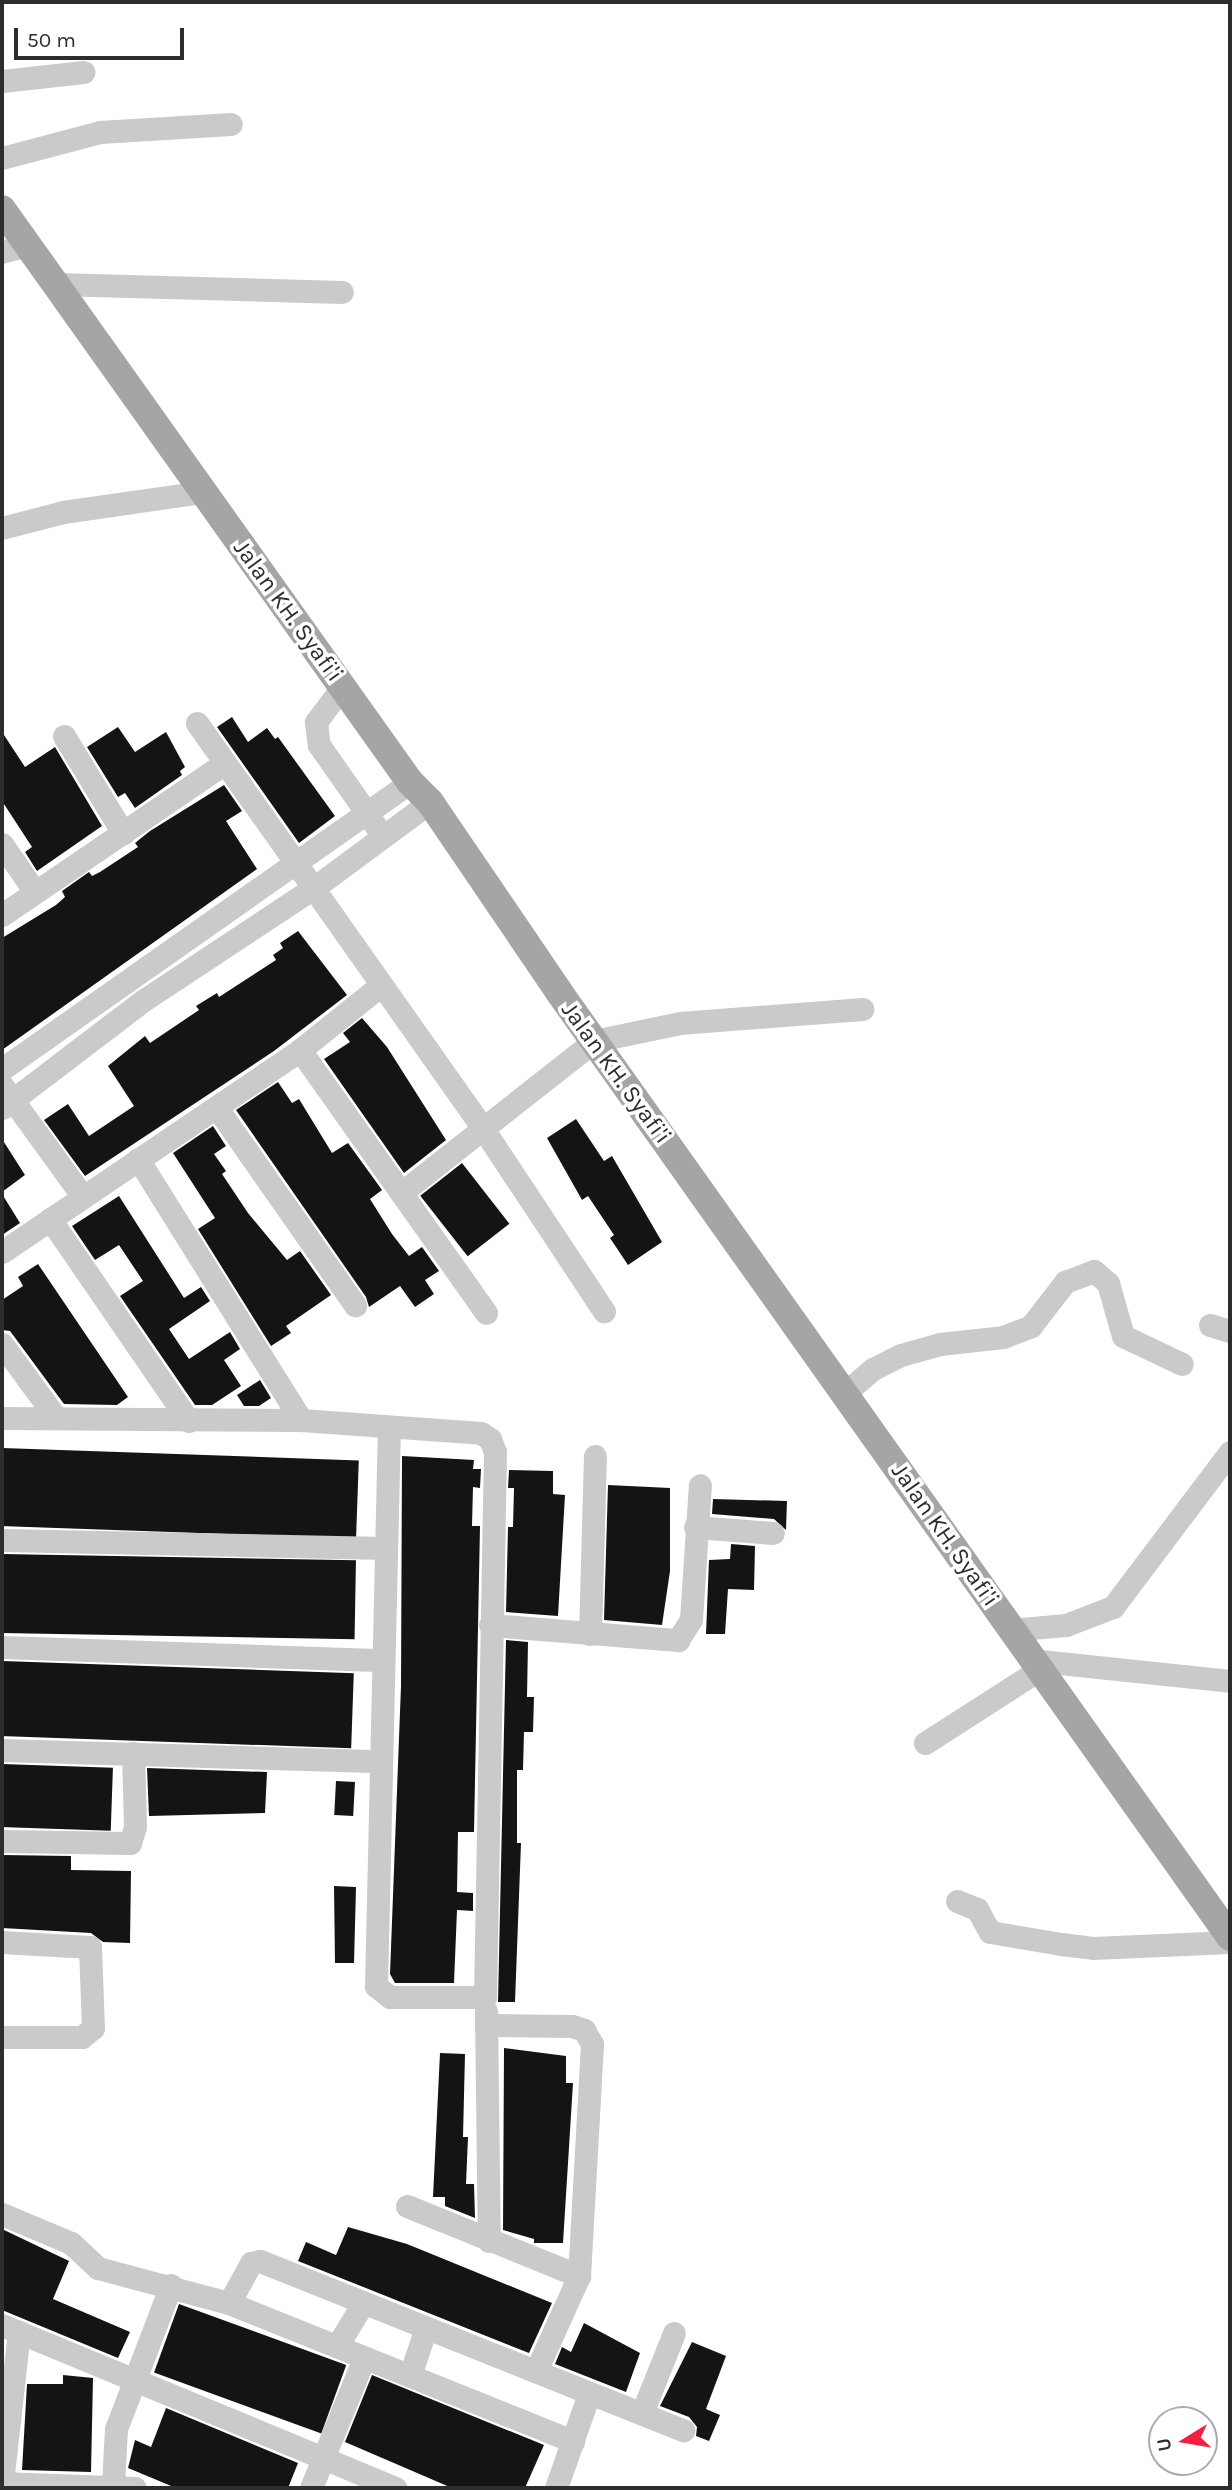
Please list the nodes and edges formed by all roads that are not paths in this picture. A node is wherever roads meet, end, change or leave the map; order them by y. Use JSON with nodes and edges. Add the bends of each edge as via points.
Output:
{"nodes":[{"id":1,"x":84,"y":72,"type":"dead end"},
{"id":2,"x":2,"y":81,"type":"edge"},
{"id":3,"x":231,"y":124,"type":"dead end"},
{"id":4,"x":2,"y":158,"type":"edge"},
{"id":5,"x":9,"y":232,"type":"edge"},
{"id":6,"x":56,"y":285,"type":"junction"},
{"id":7,"x":342,"y":292,"type":"dead end"},
{"id":8,"x":202,"y":492,"type":"junction"},
{"id":9,"x":2,"y":528,"type":"edge"},
{"id":10,"x":342,"y":687,"type":"junction"},
{"id":11,"x":197,"y":723,"type":"dead end"},
{"id":12,"x":64,"y":736,"type":"dead end"},
{"id":13,"x":223,"y":764,"type":"junction"},
{"id":14,"x":410,"y":782,"type":"junction"},
{"id":15,"x":430,"y":802,"type":"junction"},
{"id":16,"x":365,"y":815,"type":"junction"},
{"id":17,"x":123,"y":833,"type":"junction"},
{"id":18,"x":384,"y":835,"type":"junction"},
{"id":19,"x":2,"y":844,"type":"edge"},
{"id":20,"x":294,"y":864,"type":"junction"},
{"id":21,"x":315,"y":887,"type":"junction"},
{"id":22,"x":36,"y":892,"type":"junction"},
{"id":23,"x":2,"y":915,"type":"edge"},
{"id":24,"x":132,"y":980,"type":"junction"},
{"id":25,"x":380,"y":986,"type":"junction"},
{"id":26,"x":144,"y":1000,"type":"junction"},
{"id":27,"x":862,"y":1009,"type":"dead end"},
{"id":28,"x":594,"y":1041,"type":"junction"},
{"id":29,"x":300,"y":1050,"type":"junction"},
{"id":30,"x":2,"y":1069,"type":"edge"},
{"id":31,"x":6,"y":1098,"type":"edge"},
{"id":32,"x":218,"y":1108,"type":"junction"},
{"id":33,"x":482,"y":1127,"type":"junction"},
{"id":34,"x":138,"y":1159,"type":"junction"},
{"id":35,"x":401,"y":1193,"type":"junction"},
{"id":36,"x":83,"y":1196,"type":"junction"},
{"id":37,"x":50,"y":1219,"type":"junction"},
{"id":38,"x":2,"y":1252,"type":"edge"},
{"id":39,"x":355,"y":1305,"type":"dead end"},
{"id":40,"x":604,"y":1311,"type":"dead end"},
{"id":41,"x":486,"y":1313,"type":"dead end"},
{"id":42,"x":2,"y":1344,"type":"edge"},
{"id":43,"x":1182,"y":1364,"type":"dead end"},
{"id":44,"x":845,"y":1392,"type":"junction"},
{"id":45,"x":54,"y":1415,"type":"junction"},
{"id":46,"x":2,"y":1418,"type":"edge"},
{"id":47,"x":301,"y":1420,"type":"junction"},
{"id":48,"x":189,"y":1421,"type":"junction"},
{"id":49,"x":389,"y":1427,"type":"junction"},
{"id":50,"x":1230,"y":1452,"type":"edge"},
{"id":51,"x":595,"y":1456,"type":"dead end"},
{"id":52,"x":700,"y":1485,"type":"dead end"},
{"id":53,"x":695,"y":1527,"type":"junction"},
{"id":54,"x":773,"y":1532,"type":"dead end"},
{"id":55,"x":2,"y":1540,"type":"edge"},
{"id":56,"x":386,"y":1548,"type":"junction"},
{"id":57,"x":490,"y":1625,"type":"junction"},
{"id":58,"x":1010,"y":1630,"type":"junction"},
{"id":59,"x":590,"y":1634,"type":"junction"},
{"id":60,"x":2,"y":1647,"type":"edge"},
{"id":61,"x":383,"y":1660,"type":"junction"},
{"id":62,"x":1034,"y":1665,"type":"junction"},
{"id":63,"x":1230,"y":1681,"type":"edge"},
{"id":64,"x":925,"y":1743,"type":"dead end"},
{"id":65,"x":2,"y":1750,"type":"edge"},
{"id":66,"x":133,"y":1753,"type":"junction"},
{"id":67,"x":380,"y":1761,"type":"junction"},
{"id":68,"x":2,"y":1841,"type":"edge"},
{"id":69,"x":957,"y":1901,"type":"dead end"},
{"id":70,"x":1230,"y":1937,"type":"edge"},
{"id":71,"x":2,"y":1942,"type":"edge"},
{"id":72,"x":1230,"y":1942,"type":"edge"},
{"id":73,"x":485,"y":1997,"type":"junction"},
{"id":74,"x":486,"y":2025,"type":"junction"},
{"id":75,"x":2,"y":2037,"type":"edge"},
{"id":76,"x":407,"y":2206,"type":"dead end"},
{"id":77,"x":2,"y":2214,"type":"edge"},
{"id":78,"x":489,"y":2241,"type":"junction"},
{"id":79,"x":579,"y":2276,"type":"junction"},
{"id":80,"x":171,"y":2285,"type":"junction"},
{"id":81,"x":229,"y":2303,"type":"junction"},
{"id":82,"x":362,"y":2305,"type":"junction"},
{"id":83,"x":10,"y":2329,"type":"edge"},
{"id":84,"x":425,"y":2331,"type":"junction"},
{"id":85,"x":674,"y":2333,"type":"dead end"},
{"id":86,"x":337,"y":2346,"type":"junction"},
{"id":87,"x":364,"y":2358,"type":"junction"},
{"id":88,"x":536,"y":2371,"type":"junction"},
{"id":89,"x":411,"y":2375,"type":"junction"},
{"id":90,"x":132,"y":2379,"type":"junction"},
{"id":91,"x":589,"y":2394,"type":"junction"},
{"id":92,"x":642,"y":2413,"type":"junction"},
{"id":93,"x":683,"y":2430,"type":"dead end"},
{"id":94,"x":573,"y":2441,"type":"junction"},
{"id":95,"x":324,"y":2458,"type":"junction"},
{"id":96,"x":2,"y":2483,"type":"edge"},
{"id":97,"x":124,"y":2486,"type":"edge"},
{"id":98,"x":311,"y":2488,"type":"edge"},
{"id":99,"x":396,"y":2488,"type":"edge"},
{"id":100,"x":556,"y":2488,"type":"edge"}],
"edges":[{"from":1,"to":2,"type":"street"},
{"from":3,"to":4,"type":"street","via":[[100,132]]},
{"from":5,"to":6,"type":"main road","name":"Jalan KH. Syafi'i"},
{"from":6,"to":7,"type":"street"},
{"from":6,"to":8,"type":"main road","name":"Jalan KH. Syafi'i"},
{"from":8,"to":9,"type":"street","via":[[63,512]]},
{"from":8,"to":10,"type":"main road","name":"Jalan KH. Syafi'i"},
{"from":10,"to":14,"type":"main road","name":"Jalan KH. Syafi'i"},
{"from":10,"to":16,"type":"street","via":[[316,722],[316,733],[328,762]]},
{"from":11,"to":13,"type":"street"},
{"from":12,"to":17,"type":"street"},
{"from":13,"to":17,"type":"street"},
{"from":13,"to":20,"type":"street"},
{"from":14,"to":15,"type":"main road","name":"Jalan KH. Syafi'i"},
{"from":14,"to":16,"type":"street"},
{"from":15,"to":18,"type":"street"},
{"from":15,"to":28,"type":"main road","name":"Jalan KH. Syafi'i"},
{"from":16,"to":18,"type":"street"},
{"from":16,"to":20,"type":"street"},
{"from":17,"to":22,"type":"street"},
{"from":18,"to":21,"type":"street"},
{"from":19,"to":22,"type":"street"},
{"from":20,"to":21,"type":"street"},
{"from":20,"to":24,"type":"street"},
{"from":21,"to":25,"type":"street"},
{"from":21,"to":26,"type":"street"},
{"from":22,"to":23,"type":"street"},
{"from":24,"to":26,"type":"street"},
{"from":24,"to":30,"type":"street"},
{"from":25,"to":29,"type":"street"},
{"from":25,"to":33,"type":"street"},
{"from":26,"to":31,"type":"street"},
{"from":27,"to":28,"type":"street","via":[[680,1023]]},
{"from":28,"to":33,"type":"street"},
{"from":28,"to":44,"type":"main road","name":"Jalan KH. Syafi'i"},
{"from":29,"to":32,"type":"street"},
{"from":29,"to":35,"type":"street"},
{"from":31,"to":36,"type":"street"},
{"from":32,"to":34,"type":"street"},
{"from":32,"to":39,"type":"street"},
{"from":33,"to":35,"type":"street"},
{"from":33,"to":40,"type":"street"},
{"from":34,"to":36,"type":"street"},
{"from":34,"to":47,"type":"street"},
{"from":35,"to":41,"type":"street"},
{"from":36,"to":37,"type":"street"},
{"from":37,"to":38,"type":"street"},
{"from":37,"to":48,"type":"street"},
{"from":42,"to":45,"type":"street"},
{"from":43,"to":44,"type":"street","via":[[1123,1336],[1108,1283],[1094,1271],[1065,1282],[1031,1326],[1003,1338],[940,1344],[901,1355],[873,1369]]},
{"from":44,"to":58,"type":"main road","name":"Jalan KH. Syafi'i"},
{"from":45,"to":46,"type":"street"},
{"from":45,"to":48,"type":"street"},
{"from":47,"to":48,"type":"street"},
{"from":47,"to":49,"type":"street"},
{"from":49,"to":56,"type":"street"},
{"from":49,"to":57,"type":"street","via":[[481,1433],[493,1444]]},
{"from":50,"to":58,"type":"street","via":[[1113,1607],[1066,1625]]},
{"from":51,"to":59,"type":"street"},
{"from":52,"to":53,"type":"street"},
{"from":53,"to":54,"type":"street"},
{"from":53,"to":59,"type":"street","via":[[691,1619],[685,1635],[662,1642]]},
{"from":55,"to":56,"type":"street"},
{"from":56,"to":61,"type":"street"},
{"from":57,"to":59,"type":"street"},
{"from":57,"to":73,"type":"street"},
{"from":58,"to":62,"type":"main road","name":"Jalan KH. Syafi'i"},
{"from":60,"to":61,"type":"street"},
{"from":61,"to":67,"type":"street"},
{"from":62,"to":63,"type":"street"},
{"from":62,"to":64,"type":"street"},
{"from":62,"to":70,"type":"main road","name":"Jalan KH. Syafi'i"},
{"from":65,"to":66,"type":"street"},
{"from":66,"to":67,"type":"street"},
{"from":66,"to":68,"type":"street","via":[[135,1827],[130,1843]]},
{"from":67,"to":73,"type":"street","via":[[376,1986],[390,1997]]},
{"from":69,"to":72,"type":"street","via":[[977,1909],[989,1932],[1061,1944],[1093,1948]]},
{"from":71,"to":75,"type":"street","via":[[90,1947],[93,2017],[91,2033],[82,2037]]},
{"from":73,"to":74,"type":"street"},
{"from":74,"to":78,"type":"street"},
{"from":74,"to":79,"type":"street","via":[[572,2026],[590,2035]]},
{"from":76,"to":78,"type":"street"},
{"from":77,"to":80,"type":"street","via":[[71,2243],[98,2268]]},
{"from":78,"to":79,"type":"street"},
{"from":79,"to":88,"type":"street"},
{"from":80,"to":81,"type":"street"},
{"from":80,"to":90,"type":"street"},
{"from":81,"to":82,"type":"street","via":[[251,2263],[260,2261]]},
{"from":81,"to":86,"type":"street"},
{"from":82,"to":84,"type":"street"},
{"from":82,"to":86,"type":"street"},
{"from":83,"to":90,"type":"street"},
{"from":83,"to":96,"type":"street"},
{"from":84,"to":88,"type":"street"},
{"from":84,"to":89,"type":"street"},
{"from":85,"to":92,"type":"street"},
{"from":86,"to":87,"type":"street"},
{"from":87,"to":89,"type":"street"},
{"from":87,"to":95,"type":"street"},
{"from":88,"to":91,"type":"street"},
{"from":89,"to":94,"type":"street"},
{"from":90,"to":95,"type":"street"},
{"from":90,"to":97,"type":"street","via":[[116,2429]]},
{"from":91,"to":92,"type":"street"},
{"from":91,"to":94,"type":"street"},
{"from":92,"to":93,"type":"street"},
{"from":94,"to":100,"type":"street"},
{"from":95,"to":98,"type":"street"},
{"from":95,"to":99,"type":"street"},
{"from":96,"to":97,"type":"street"}]}
